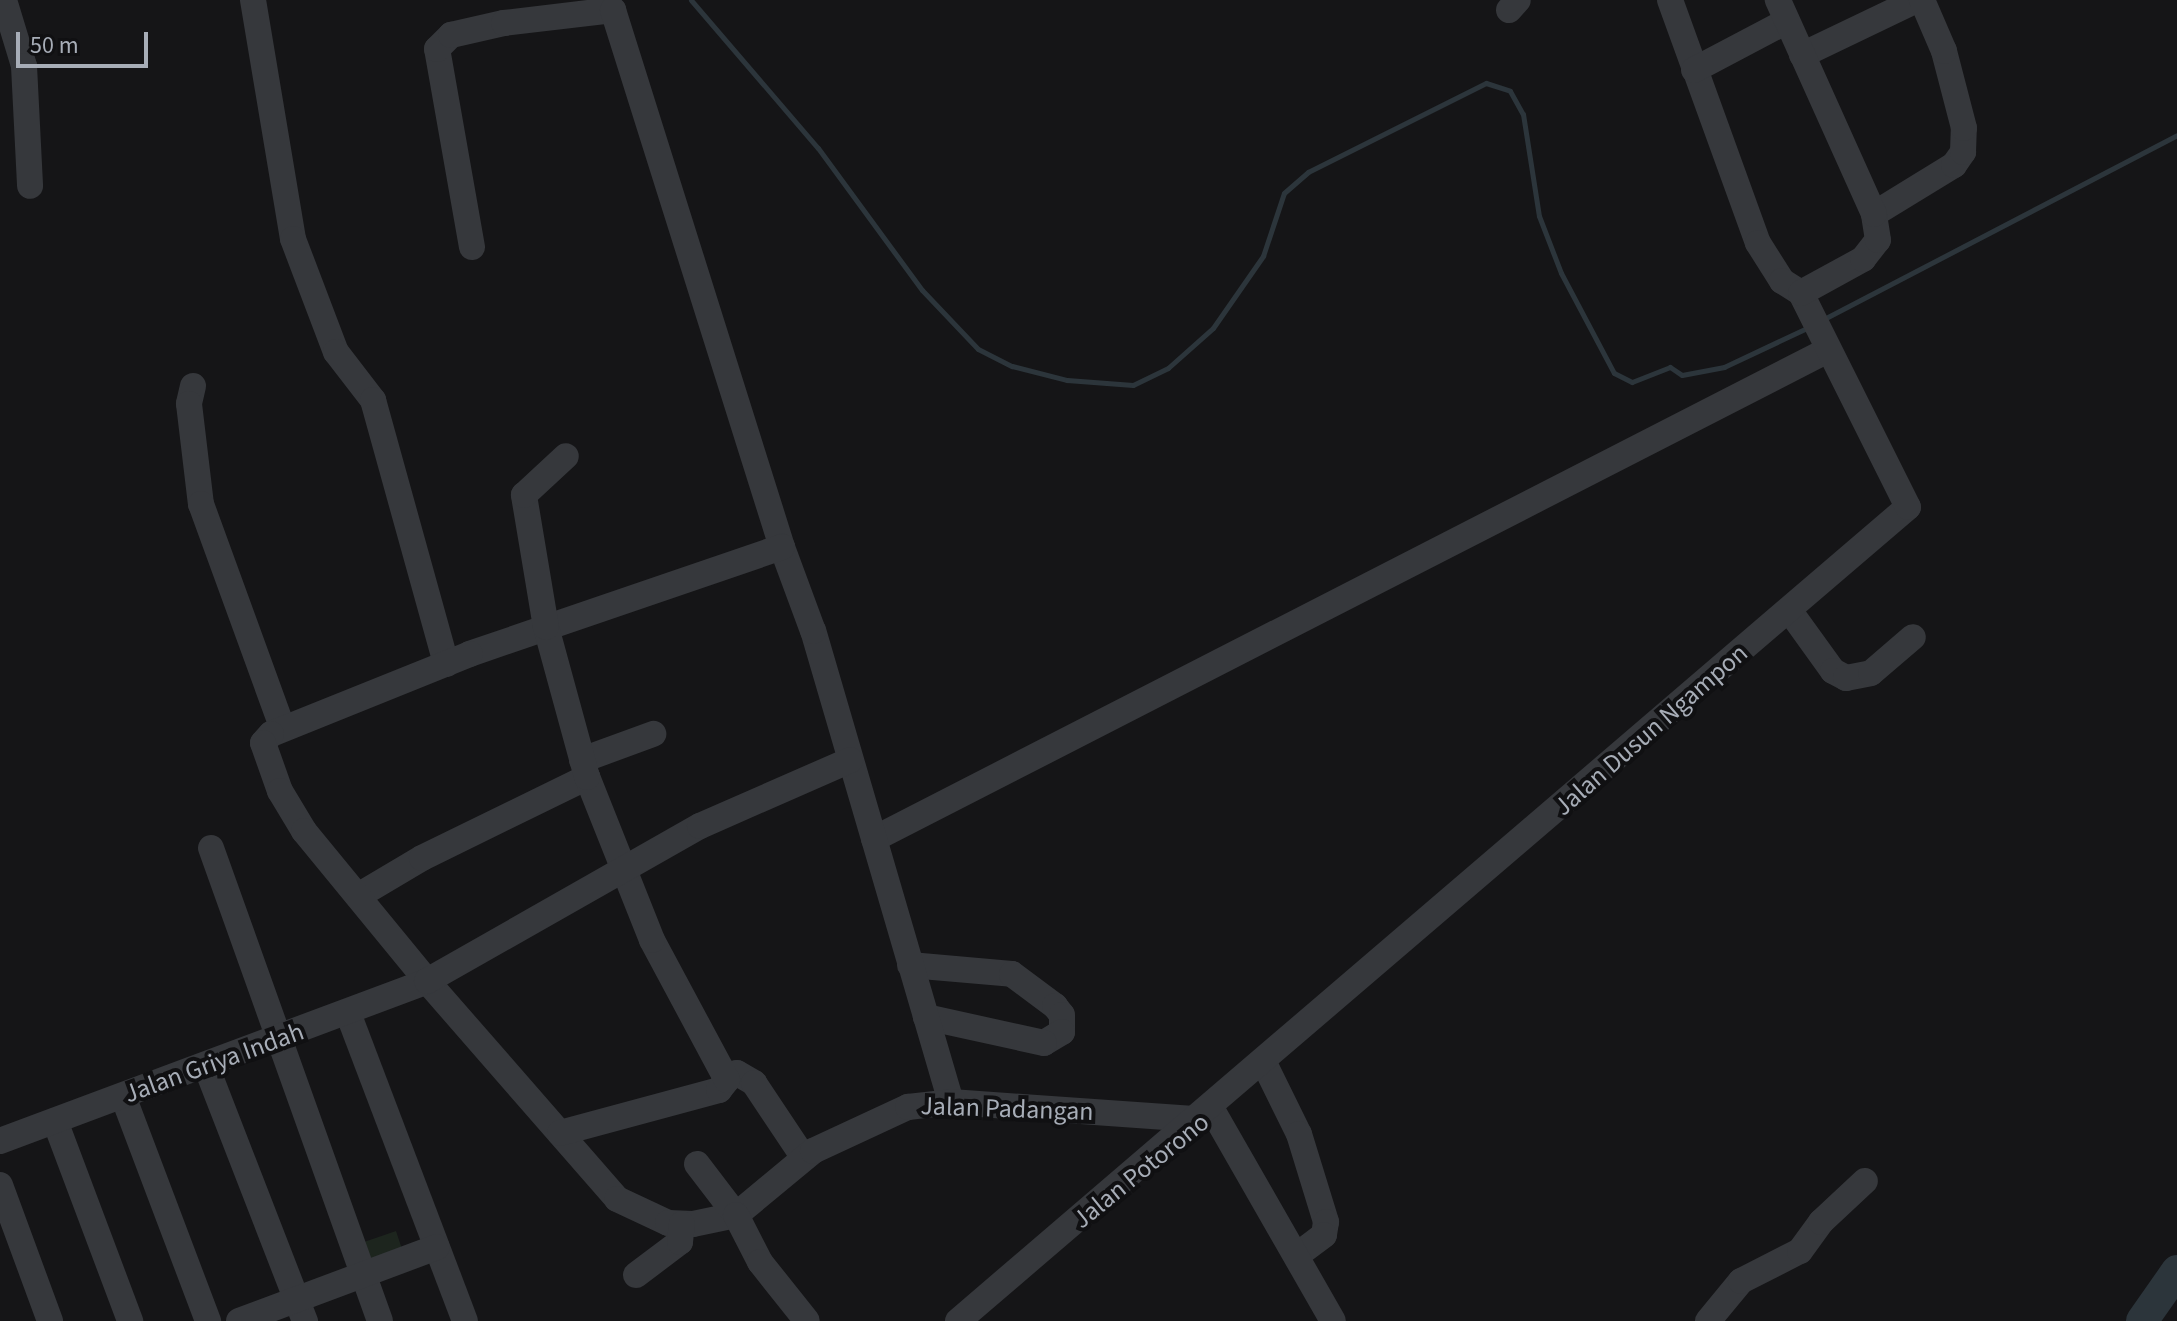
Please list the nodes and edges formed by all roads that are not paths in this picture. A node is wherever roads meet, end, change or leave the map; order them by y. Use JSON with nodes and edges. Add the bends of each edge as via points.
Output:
{"nodes":[{"id":1,"x":4,"y":0,"type":"edge"},
{"id":2,"x":253,"y":0,"type":"edge"},
{"id":3,"x":1670,"y":0,"type":"edge"},
{"id":4,"x":1919,"y":0,"type":"edge"},
{"id":5,"x":612,"y":5,"type":"edge"},
{"id":6,"x":1782,"y":11,"type":"edge"},
{"id":7,"x":1802,"y":55,"type":"junction"},
{"id":8,"x":1694,"y":70,"type":"junction"},
{"id":9,"x":30,"y":186,"type":"dead end"},
{"id":10,"x":1874,"y":214,"type":"junction"},
{"id":11,"x":472,"y":247,"type":"dead end"},
{"id":12,"x":1801,"y":293,"type":"junction"},
{"id":13,"x":1819,"y":332,"type":"junction"},
{"id":14,"x":193,"y":386,"type":"dead end"},
{"id":15,"x":566,"y":456,"type":"dead end"},
{"id":16,"x":782,"y":547,"type":"junction"},
{"id":17,"x":1789,"y":610,"type":"junction"},
{"id":18,"x":546,"y":627,"type":"junction"},
{"id":19,"x":1913,"y":637,"type":"dead end"},
{"id":20,"x":446,"y":664,"type":"junction"},
{"id":21,"x":283,"y":729,"type":"junction"},
{"id":22,"x":653,"y":734,"type":"dead end"},
{"id":23,"x":850,"y":760,"type":"junction"},
{"id":24,"x":584,"y":768,"type":"junction"},
{"id":25,"x":874,"y":839,"type":"junction"},
{"id":26,"x":211,"y":848,"type":"dead end"},
{"id":27,"x":624,"y":867,"type":"junction"},
{"id":28,"x":358,"y":896,"type":"junction"},
{"id":29,"x":910,"y":965,"type":"junction"},
{"id":30,"x":427,"y":981,"type":"junction"},
{"id":31,"x":348,"y":1013,"type":"junction"},
{"id":32,"x":926,"y":1017,"type":"junction"},
{"id":33,"x":275,"y":1040,"type":"junction"},
{"id":34,"x":1264,"y":1063,"type":"junction"},
{"id":35,"x":206,"y":1066,"type":"junction"},
{"id":36,"x":724,"y":1075,"type":"junction"},
{"id":37,"x":123,"y":1096,"type":"junction"},
{"id":38,"x":951,"y":1102,"type":"junction"},
{"id":39,"x":1204,"y":1114,"type":"junction"},
{"id":40,"x":55,"y":1121,"type":"junction"},
{"id":41,"x":560,"y":1133,"type":"junction"},
{"id":42,"x":0,"y":1141,"type":"edge"},
{"id":43,"x":804,"y":1158,"type":"junction"},
{"id":44,"x":697,"y":1164,"type":"dead end"},
{"id":45,"x":1865,"y":1181,"type":"dead end"},
{"id":46,"x":0,"y":1185,"type":"edge"},
{"id":47,"x":736,"y":1215,"type":"junction"},
{"id":48,"x":682,"y":1224,"type":"junction"},
{"id":49,"x":437,"y":1247,"type":"junction"},
{"id":50,"x":1297,"y":1255,"type":"junction"},
{"id":51,"x":636,"y":1275,"type":"dead end"},
{"id":52,"x":363,"y":1276,"type":"junction"},
{"id":53,"x":301,"y":1309,"type":"edge"},
{"id":54,"x":50,"y":1321,"type":"edge"},
{"id":55,"x":130,"y":1321,"type":"edge"},
{"id":56,"x":208,"y":1321,"type":"edge"},
{"id":57,"x":239,"y":1321,"type":"edge"},
{"id":58,"x":380,"y":1321,"type":"edge"},
{"id":59,"x":465,"y":1321,"type":"edge"},
{"id":60,"x":807,"y":1321,"type":"edge"},
{"id":61,"x":958,"y":1321,"type":"edge"},
{"id":62,"x":1333,"y":1321,"type":"edge"},
{"id":63,"x":1708,"y":1321,"type":"edge"}],
"edges":[{"from":1,"to":9,"type":"street","via":[[24,66]]},
{"from":2,"to":20,"type":"street","via":[[293,239],[329,339],[373,400]]},
{"from":3,"to":8,"type":"street","name":"Jalan Dusun Ngampon"},
{"from":4,"to":7,"type":"street"},
{"from":4,"to":10,"type":"street","via":[[1944,51],[1964,128],[1963,152],[1954,165]]},
{"from":5,"to":11,"type":"street","via":[[451,35],[437,49]]},
{"from":5,"to":16,"type":"street"},
{"from":6,"to":7,"type":"street"},
{"from":6,"to":8,"type":"street"},
{"from":7,"to":10,"type":"street"},
{"from":8,"to":12,"type":"street","name":"Jalan Dusun Ngampon","via":[[1758,243],[1782,281]]},
{"from":10,"to":12,"type":"street","via":[[1875,249]]},
{"from":12,"to":13,"type":"street","name":"Jalan Dusun Ngampon"},
{"from":13,"to":17,"type":"street","name":"Jalan Dusun Ngampon","via":[[1908,507]]},
{"from":13,"to":25,"type":"street"},
{"from":14,"to":21,"type":"street","via":[[189,404],[201,504]]},
{"from":15,"to":18,"type":"street","via":[[524,495]]},
{"from":16,"to":18,"type":"street"},
{"from":16,"to":23,"type":"street","via":[[794,569]]},
{"from":17,"to":19,"type":"street","via":[[1833,671],[1846,678],[1871,673]]},
{"from":17,"to":34,"type":"street","name":"Jalan Dusun Ngampon"},
{"from":18,"to":20,"type":"street"},
{"from":18,"to":24,"type":"street"},
{"from":20,"to":21,"type":"street"},
{"from":21,"to":28,"type":"street","via":[[263,743],[280,791],[304,831]]},
{"from":22,"to":24,"type":"street"},
{"from":23,"to":25,"type":"street"},
{"from":23,"to":27,"type":"street","name":"Jalan Griya Indah","via":[[700,826]]},
{"from":24,"to":27,"type":"street"},
{"from":24,"to":28,"type":"street"},
{"from":25,"to":29,"type":"street"},
{"from":26,"to":33,"type":"street","via":[[262,982]]},
{"from":27,"to":30,"type":"street","name":"Jalan Griya Indah"},
{"from":27,"to":36,"type":"street","via":[[658,955]]},
{"from":28,"to":30,"type":"street"},
{"from":29,"to":32,"type":"street"},
{"from":29,"to":32,"type":"street","via":[[1012,974],[1055,1006],[1062,1015],[1062,1032],[1044,1043]]},
{"from":30,"to":31,"type":"street","name":"Jalan Griya Indah"},
{"from":30,"to":41,"type":"street"},
{"from":31,"to":33,"type":"street","name":"Jalan Griya Indah"},
{"from":31,"to":49,"type":"street"},
{"from":32,"to":38,"type":"street"},
{"from":33,"to":35,"type":"street","name":"Jalan Griya Indah"},
{"from":33,"to":52,"type":"street"},
{"from":34,"to":39,"type":"street","name":"Jalan Dusun Ngampon"},
{"from":34,"to":50,"type":"street","via":[[1299,1134],[1326,1222],[1324,1235]]},
{"from":35,"to":37,"type":"street","name":"Jalan Griya Indah"},
{"from":35,"to":53,"type":"street"},
{"from":36,"to":41,"type":"street","via":[[725,1086],[719,1090]]},
{"from":36,"to":43,"type":"street","via":[[737,1073],[754,1083]]},
{"from":37,"to":40,"type":"street","name":"Jalan Griya Indah"},
{"from":37,"to":56,"type":"street"},
{"from":38,"to":39,"type":"street","name":"Jalan Padangan"},
{"from":38,"to":43,"type":"street","name":"Jalan Padangan","via":[[908,1107],[854,1129]]},
{"from":39,"to":50,"type":"street","name":"Jalan Potorono"},
{"from":39,"to":61,"type":"street","name":"Jalan Potorono"},
{"from":40,"to":42,"type":"street","name":"Jalan Griya Indah"},
{"from":40,"to":55,"type":"street"},
{"from":41,"to":48,"type":"street","via":[[617,1199],[668,1223]]},
{"from":43,"to":47,"type":"street","name":"Jalan Padangan"},
{"from":44,"to":47,"type":"street"},
{"from":45,"to":63,"type":"street","via":[[1821,1222],[1800,1251],[1741,1281]]},
{"from":46,"to":54,"type":"street"},
{"from":47,"to":48,"type":"street"},
{"from":47,"to":60,"type":"street","via":[[760,1262]]},
{"from":48,"to":51,"type":"street","via":[[680,1242]]},
{"from":49,"to":52,"type":"street"},
{"from":49,"to":59,"type":"street"},
{"from":50,"to":62,"type":"street","name":"Jalan Potorono"},
{"from":52,"to":53,"type":"street"},
{"from":52,"to":58,"type":"street"},
{"from":53,"to":57,"type":"street"}]}
